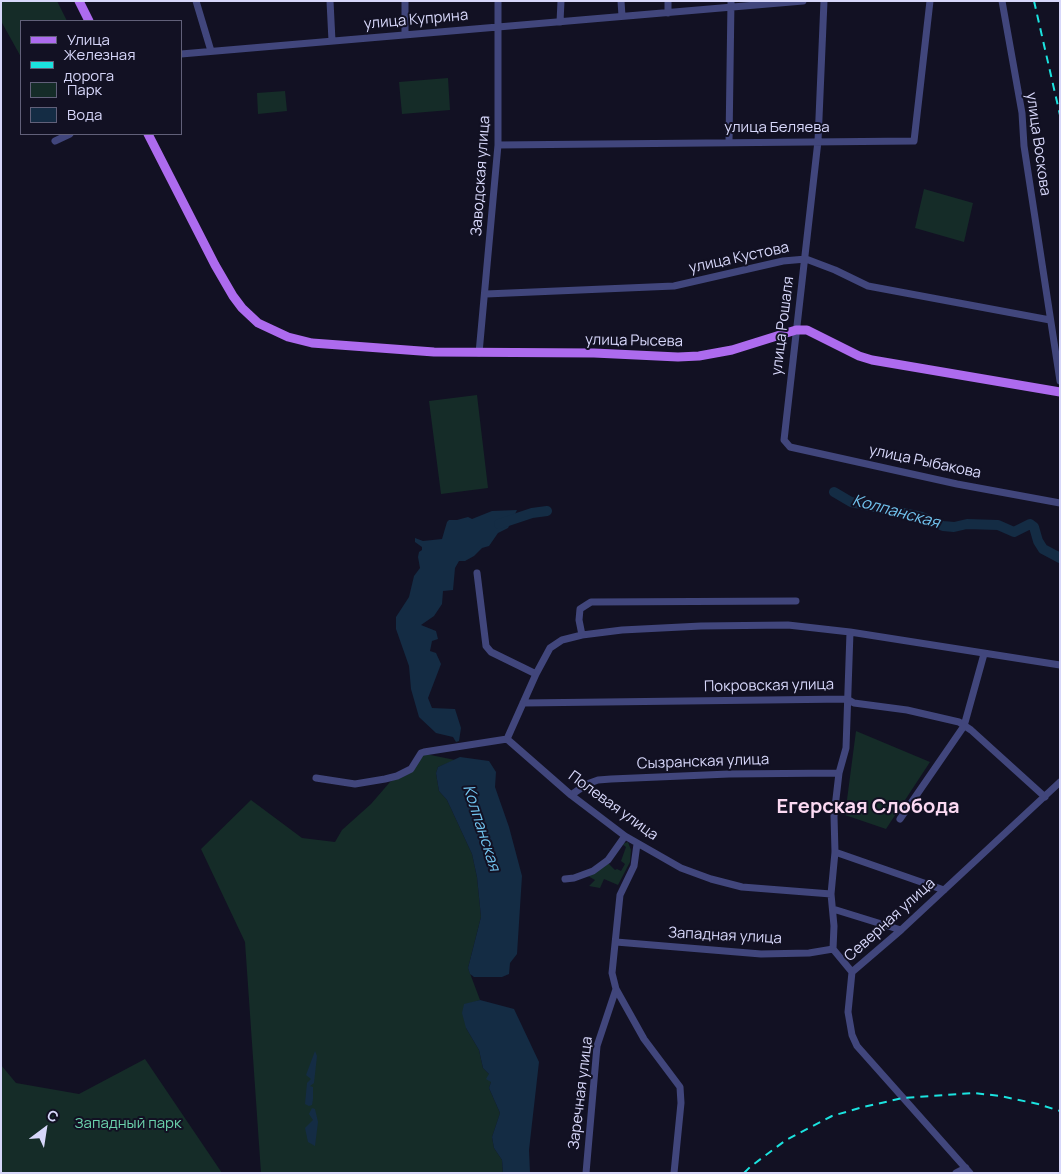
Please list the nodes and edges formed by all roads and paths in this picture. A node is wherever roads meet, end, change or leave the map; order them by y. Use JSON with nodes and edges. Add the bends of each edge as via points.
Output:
{"nodes":[{"id":1,"x":79,"y":1,"type":"edge"},
{"id":2,"x":196,"y":1,"type":"edge"},
{"id":3,"x":330,"y":1,"type":"edge"},
{"id":4,"x":405,"y":1,"type":"edge"},
{"id":5,"x":498,"y":1,"type":"edge"},
{"id":6,"x":561,"y":1,"type":"edge"},
{"id":7,"x":621,"y":1,"type":"edge"},
{"id":8,"x":668,"y":1,"type":"edge"},
{"id":9,"x":803,"y":1,"type":"edge"},
{"id":10,"x":824,"y":1,"type":"edge"},
{"id":11,"x":930,"y":1,"type":"edge"},
{"id":12,"x":1002,"y":1,"type":"edge"},
{"id":13,"x":731,"y":4,"type":"edge"},
{"id":14,"x":668,"y":13,"type":"junction"},
{"id":15,"x":622,"y":16,"type":"junction"},
{"id":16,"x":88,"y":20,"type":"edge"},
{"id":17,"x":560,"y":22,"type":"junction"},
{"id":18,"x":499,"y":27,"type":"junction"},
{"id":19,"x":405,"y":35,"type":"junction"},
{"id":20,"x":332,"y":41,"type":"junction"},
{"id":21,"x":211,"y":51,"type":"junction"},
{"id":22,"x":182,"y":54,"type":"edge"},
{"id":23,"x":68,"y":135,"type":"edge"},
{"id":24,"x":149,"y":135,"type":"edge"},
{"id":25,"x":55,"y":142,"type":"dead end"},
{"id":26,"x":729,"y":142,"type":"junction"},
{"id":27,"x":818,"y":142,"type":"junction"},
{"id":28,"x":498,"y":145,"type":"junction"},
{"id":29,"x":806,"y":259,"type":"junction"},
{"id":30,"x":486,"y":294,"type":"junction"},
{"id":31,"x":1050,"y":320,"type":"junction"},
{"id":32,"x":796,"y":330,"type":"junction"},
{"id":33,"x":479,"y":353,"type":"junction"},
{"id":34,"x":1060,"y":380,"type":"edge"},
{"id":35,"x":1060,"y":392,"type":"edge"},
{"id":36,"x":786,"y":444,"type":"joint"},
{"id":37,"x":1060,"y":503,"type":"edge"},
{"id":38,"x":477,"y":573,"type":"dead end"},
{"id":39,"x":796,"y":601,"type":"dead end"},
{"id":40,"x":850,"y":632,"type":"junction"},
{"id":41,"x":582,"y":635,"type":"junction"},
{"id":42,"x":984,"y":654,"type":"junction"},
{"id":43,"x":1060,"y":665,"type":"edge"},
{"id":44,"x":536,"y":674,"type":"junction"},
{"id":45,"x":847,"y":699,"type":"junction"},
{"id":46,"x":524,"y":703,"type":"junction"},
{"id":47,"x":964,"y":726,"type":"junction"},
{"id":48,"x":507,"y":739,"type":"junction"},
{"id":49,"x":839,"y":774,"type":"junction"},
{"id":50,"x":316,"y":778,"type":"dead end"},
{"id":51,"x":1060,"y":782,"type":"edge"},
{"id":52,"x":571,"y":795,"type":"junction"},
{"id":53,"x":1045,"y":797,"type":"junction"},
{"id":54,"x":900,"y":819,"type":"dead end"},
{"id":55,"x":625,"y":836,"type":"junction"},
{"id":56,"x":637,"y":844,"type":"junction"},
{"id":57,"x":835,"y":852,"type":"junction"},
{"id":58,"x":565,"y":879,"type":"dead end"},
{"id":59,"x":944,"y":890,"type":"junction"},
{"id":60,"x":831,"y":894,"type":"junction"},
{"id":61,"x":833,"y":909,"type":"junction"},
{"id":62,"x":901,"y":930,"type":"junction"},
{"id":63,"x":616,"y":942,"type":"junction"},
{"id":64,"x":833,"y":949,"type":"junction"},
{"id":65,"x":852,"y":972,"type":"junction"},
{"id":66,"x":616,"y":989,"type":"junction"},
{"id":67,"x":968,"y":1170,"type":"edge"},
{"id":68,"x":586,"y":1173,"type":"edge"},
{"id":69,"x":674,"y":1173,"type":"edge"},
{"id":70,"x":956,"y":1173,"type":"edge"}],
"edges":[{"from":1,"to":16,"type":"main road"},
{"from":2,"to":21,"type":"street"},
{"from":3,"to":20,"type":"street"},
{"from":4,"to":19,"type":"street"},
{"from":5,"to":18,"type":"street","name":"Заводская улица"},
{"from":6,"to":17,"type":"street"},
{"from":7,"to":15,"type":"street"},
{"from":8,"to":14,"type":"street"},
{"from":9,"to":13,"type":"street","name":"улица Куприна"},
{"from":10,"to":27,"type":"street","name":"улица Рошаля"},
{"from":11,"to":27,"type":"street","name":"улица Беляева","via":[[914,141]]},
{"from":12,"to":31,"type":"street","name":"улица Воскова","via":[[1022,113]]},
{"from":13,"to":14,"type":"street","name":"улица Куприна"},
{"from":13,"to":26,"type":"street"},
{"from":14,"to":15,"type":"street","name":"улица Куприна"},
{"from":15,"to":17,"type":"street","name":"улица Куприна"},
{"from":17,"to":18,"type":"street","name":"улица Куприна"},
{"from":18,"to":19,"type":"street","name":"улица Куприна"},
{"from":18,"to":28,"type":"street","name":"Заводская улица"},
{"from":19,"to":20,"type":"street","name":"улица Куприна"},
{"from":20,"to":21,"type":"street","name":"улица Куприна"},
{"from":21,"to":22,"type":"street","name":"улица Куприна"},
{"from":23,"to":25,"type":"street"},
{"from":24,"to":33,"type":"main road","name":"улица Рысева","via":[[221,276],[238,302],[258,323],[288,337],[312,343]]},
{"from":26,"to":27,"type":"street","name":"улица Беляева"},
{"from":26,"to":28,"type":"street","name":"улица Беляева"},
{"from":27,"to":29,"type":"street","name":"улица Рошаля"},
{"from":28,"to":30,"type":"street","name":"Заводская улица"},
{"from":29,"to":30,"type":"street","name":"улица Кустова","via":[[782,261],[674,286]]},
{"from":29,"to":31,"type":"street","name":"улица Кустова","via":[[868,286]]},
{"from":29,"to":32,"type":"street","name":"улица Рошаля"},
{"from":30,"to":33,"type":"street","name":"Заводская улица"},
{"from":31,"to":34,"type":"street","name":"улица Воскова"},
{"from":32,"to":33,"type":"main road","name":"улица Рысева","via":[[732,350],[700,356]]},
{"from":32,"to":35,"type":"main road","via":[[807,330],[872,360]]},
{"from":32,"to":36,"type":"street","name":"улица Рошаля"},
{"from":36,"to":37,"type":"street","name":"улица Рыбакова","via":[[958,484]]},
{"from":38,"to":44,"type":"street","via":[[486,646],[491,652]]},
{"from":39,"to":41,"type":"street","via":[[591,602],[580,608]]},
{"from":40,"to":41,"type":"street","via":[[788,626],[701,626]]},
{"from":40,"to":42,"type":"street"},
{"from":40,"to":45,"type":"street"},
{"from":41,"to":44,"type":"street","via":[[562,640],[550,648]]},
{"from":42,"to":43,"type":"street"},
{"from":42,"to":47,"type":"street"},
{"from":44,"to":46,"type":"street"},
{"from":45,"to":46,"type":"street","name":"Покровская улица"},
{"from":45,"to":47,"type":"street","name":"Покровская улица","via":[[854,703],[908,710]]},
{"from":45,"to":49,"type":"street","via":[[846,748]]},
{"from":46,"to":48,"type":"street"},
{"from":47,"to":53,"type":"street","name":"Покровская улица"},
{"from":47,"to":54,"type":"street"},
{"from":48,"to":50,"type":"street","via":[[424,752],[411,769],[385,779],[354,784]]},
{"from":48,"to":52,"type":"street","name":"Полевая улица"},
{"from":49,"to":52,"type":"street","name":"Сызранская улица","via":[[611,778],[587,784]]},
{"from":49,"to":57,"type":"street","via":[[834,816]]},
{"from":51,"to":53,"type":"street","name":"Северная улица"},
{"from":52,"to":55,"type":"street","name":"Полевая улица"},
{"from":53,"to":59,"type":"street","name":"Северная улица"},
{"from":55,"to":56,"type":"street","name":"Полевая улица"},
{"from":55,"to":58,"type":"street","via":[[608,860],[593,871]]},
{"from":56,"to":60,"type":"street","name":"Полевая улица","via":[[680,868],[719,881]]},
{"from":56,"to":63,"type":"street","via":[[634,866],[620,895]]},
{"from":57,"to":59,"type":"street"},
{"from":57,"to":60,"type":"street"},
{"from":59,"to":62,"type":"street","name":"Северная улица"},
{"from":60,"to":61,"type":"street"},
{"from":61,"to":62,"type":"street"},
{"from":61,"to":64,"type":"street"},
{"from":62,"to":65,"type":"street","name":"Северная улица"},
{"from":63,"to":64,"type":"street","name":"Западная улица","via":[[761,954]]},
{"from":63,"to":66,"type":"street","via":[[612,973]]},
{"from":64,"to":65,"type":"street"},
{"from":65,"to":67,"type":"street","name":"Северная улица","via":[[848,1012],[857,1046]]},
{"from":66,"to":68,"type":"street","name":"Заречная улица","via":[[597,1046]]},
{"from":66,"to":69,"type":"street","via":[[644,1039],[680,1087]]},
{"from":67,"to":70,"type":"street"}]}
